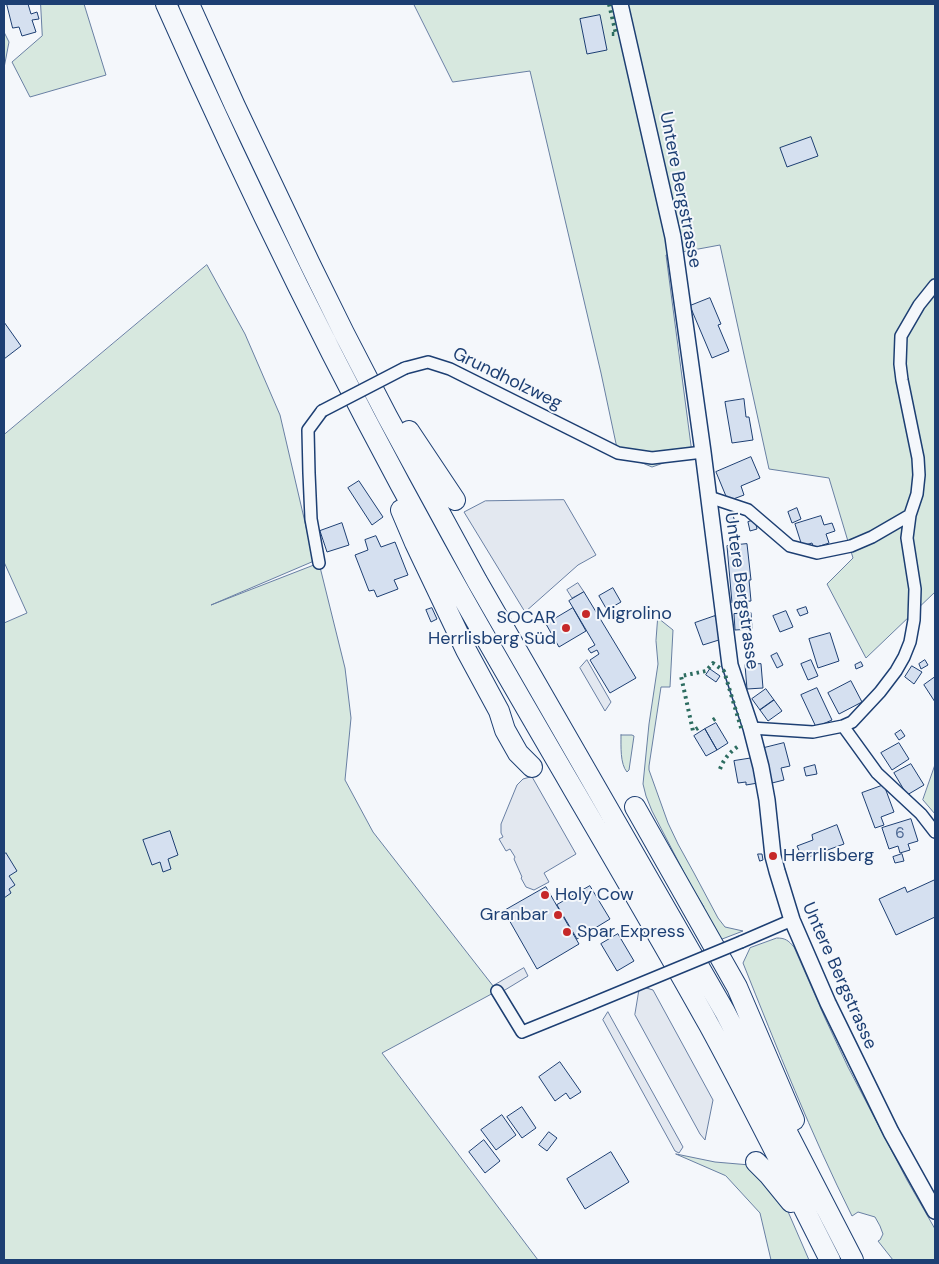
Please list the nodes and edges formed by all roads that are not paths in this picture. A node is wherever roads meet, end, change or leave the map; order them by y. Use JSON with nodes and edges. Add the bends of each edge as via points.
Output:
{"nodes":[{"id":1,"x":166,"y":4,"type":"edge"},
{"id":2,"x":189,"y":4,"type":"edge"},
{"id":3,"x":620,"y":4,"type":"edge"},
{"id":4,"x":935,"y":285,"type":"edge"},
{"id":5,"x":344,"y":333,"type":"junction"},
{"id":6,"x":362,"y":413,"type":"junction"},
{"id":7,"x":704,"y":452,"type":"junction"},
{"id":8,"x":709,"y":497,"type":"junction"},
{"id":9,"x":455,"y":500,"type":"dead end"},
{"id":10,"x":910,"y":515,"type":"junction"},
{"id":11,"x":319,"y":563,"type":"dead end"},
{"id":12,"x":844,"y":726,"type":"junction"},
{"id":13,"x":752,"y":728,"type":"junction"},
{"id":14,"x":532,"y":767,"type":"dead end"},
{"id":15,"x":635,"y":807,"type":"dead end"},
{"id":16,"x":935,"y":832,"type":"edge"},
{"id":17,"x":792,"y":920,"type":"junction"},
{"id":18,"x":496,"y":991,"type":"dead end"},
{"id":19,"x":756,"y":1162,"type":"dead end"},
{"id":20,"x":935,"y":1211,"type":"edge"},
{"id":21,"x":817,"y":1236,"type":"junction"},
{"id":22,"x":850,"y":1255,"type":"edge"},
{"id":23,"x":830,"y":1260,"type":"edge"}],
"edges":[{"from":1,"to":6,"type":"highway","via":[[220,125]]},
{"from":2,"to":5,"type":"highway"},
{"from":3,"to":7,"type":"main road","name":"Untere Bergstrasse","via":[[673,237]]},
{"from":4,"to":10,"type":"street","via":[[919,305],[902,336],[900,364],[919,474]]},
{"from":5,"to":9,"type":"highway"},
{"from":5,"to":22,"type":"highway","via":[[477,581],[725,1012]]},
{"from":6,"to":14,"type":"highway","via":[[415,543],[466,650],[499,711],[505,730],[518,753]]},
{"from":6,"to":21,"type":"highway","via":[[463,597],[710,1027]]},
{"from":7,"to":8,"type":"main road","name":"Untere Bergstrasse"},
{"from":7,"to":11,"type":"street","name":"Grundholzweg","bridge":true,"via":[[652,458],[618,453],[450,369],[428,362],[405,368],[322,411],[308,430],[311,519]]},
{"from":8,"to":10,"type":"street","via":[[748,510],[790,546],[818,552],[852,546]]},
{"from":8,"to":13,"type":"main road","name":"Untere Bergstrasse","via":[[730,665]]},
{"from":10,"to":12,"type":"street","via":[[907,538],[915,589],[910,642],[896,671],[880,692],[852,722]]},
{"from":12,"to":13,"type":"street","via":[[813,732]]},
{"from":12,"to":16,"type":"street","via":[[877,774],[921,814]]},
{"from":13,"to":17,"type":"main road","name":"Untere Bergstrasse","via":[[767,800],[773,856]]},
{"from":15,"to":22,"type":"highway","via":[[738,987]]},
{"from":17,"to":18,"type":"street","bridge":true,"via":[[522,1032]]},
{"from":17,"to":20,"type":"main road","name":"Untere Bergstrasse","via":[[855,1059]]},
{"from":19,"to":21,"type":"highway"},
{"from":21,"to":23,"type":"highway"}]}
